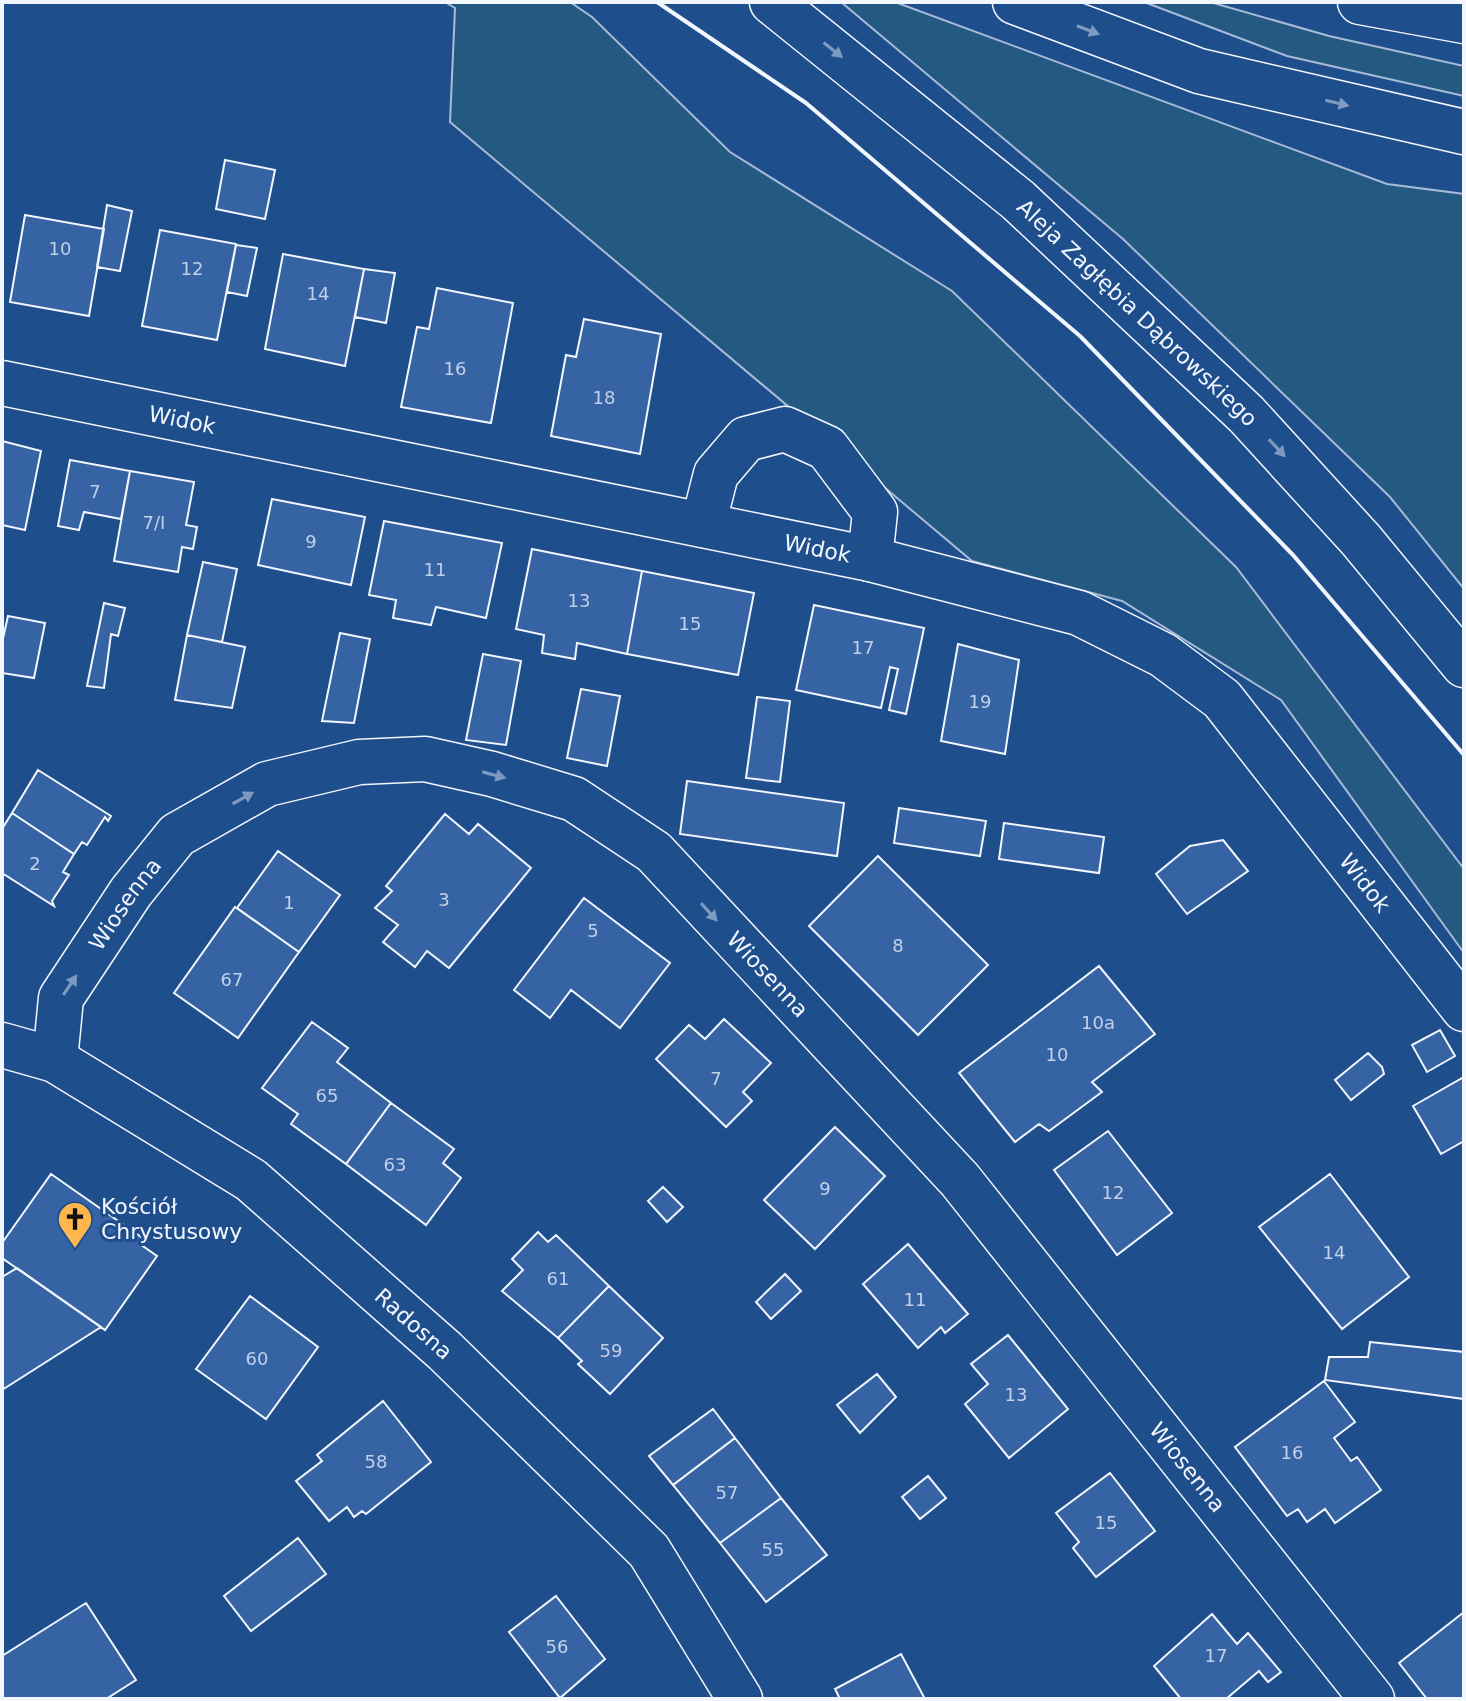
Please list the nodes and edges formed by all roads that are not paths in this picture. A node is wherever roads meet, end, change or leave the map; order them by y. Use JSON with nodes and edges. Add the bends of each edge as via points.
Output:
{"nodes":[{"id":1,"x":772,"y":2,"type":"edge"},
{"id":2,"x":1015,"y":2,"type":"edge"},
{"id":3,"x":1360,"y":2,"type":"edge"},
{"id":4,"x":1464,"y":21,"type":"edge"},
{"id":5,"x":1464,"y":132,"type":"edge"},
{"id":6,"x":2,"y":383,"type":"edge"},
{"id":7,"x":703,"y":525,"type":"junction"},
{"id":8,"x":870,"y":559,"type":"junction"},
{"id":9,"x":1464,"y":665,"type":"edge"},
{"id":10,"x":1464,"y":1009,"type":"edge"},
{"id":11,"x":2,"y":1045,"type":"edge"},
{"id":12,"x":55,"y":1060,"type":"junction"},
{"id":13,"x":740,"y":1699,"type":"edge"},
{"id":14,"x":1372,"y":1699,"type":"edge"}],
"edges":[{"from":1,"to":9,"type":"street","name":"Aleja Zagłębia Dąbrowskiego","one_way":true,"via":[[1018,200],[1246,414],[1361,540]]},
{"from":2,"to":5,"type":"street","one_way":true,"via":[[1199,71]]},
{"from":3,"to":4,"type":"street"},
{"from":6,"to":7,"type":"street","name":"Widok"},
{"from":7,"to":8,"type":"street","name":"Widok"},
{"from":7,"to":8,"type":"street","via":[[716,474],[736,450],[746,439],[785,429],[827,448],[875,512]]},
{"from":8,"to":10,"type":"street","name":"Widok","via":[[1079,613],[1163,655],[1222,699]]},
{"from":11,"to":12,"type":"street","name":"Radosna"},
{"from":12,"to":13,"type":"street","name":"Radosna","via":[[251,1180],[445,1351],[649,1551]]},
{"from":12,"to":14,"type":"street","name":"Wiosenna","one_way":true,"via":[[61,998],[131,892],[177,835],[267,784],[359,762],[425,759],[574,799],[654,852],[960,1180]]}]}
